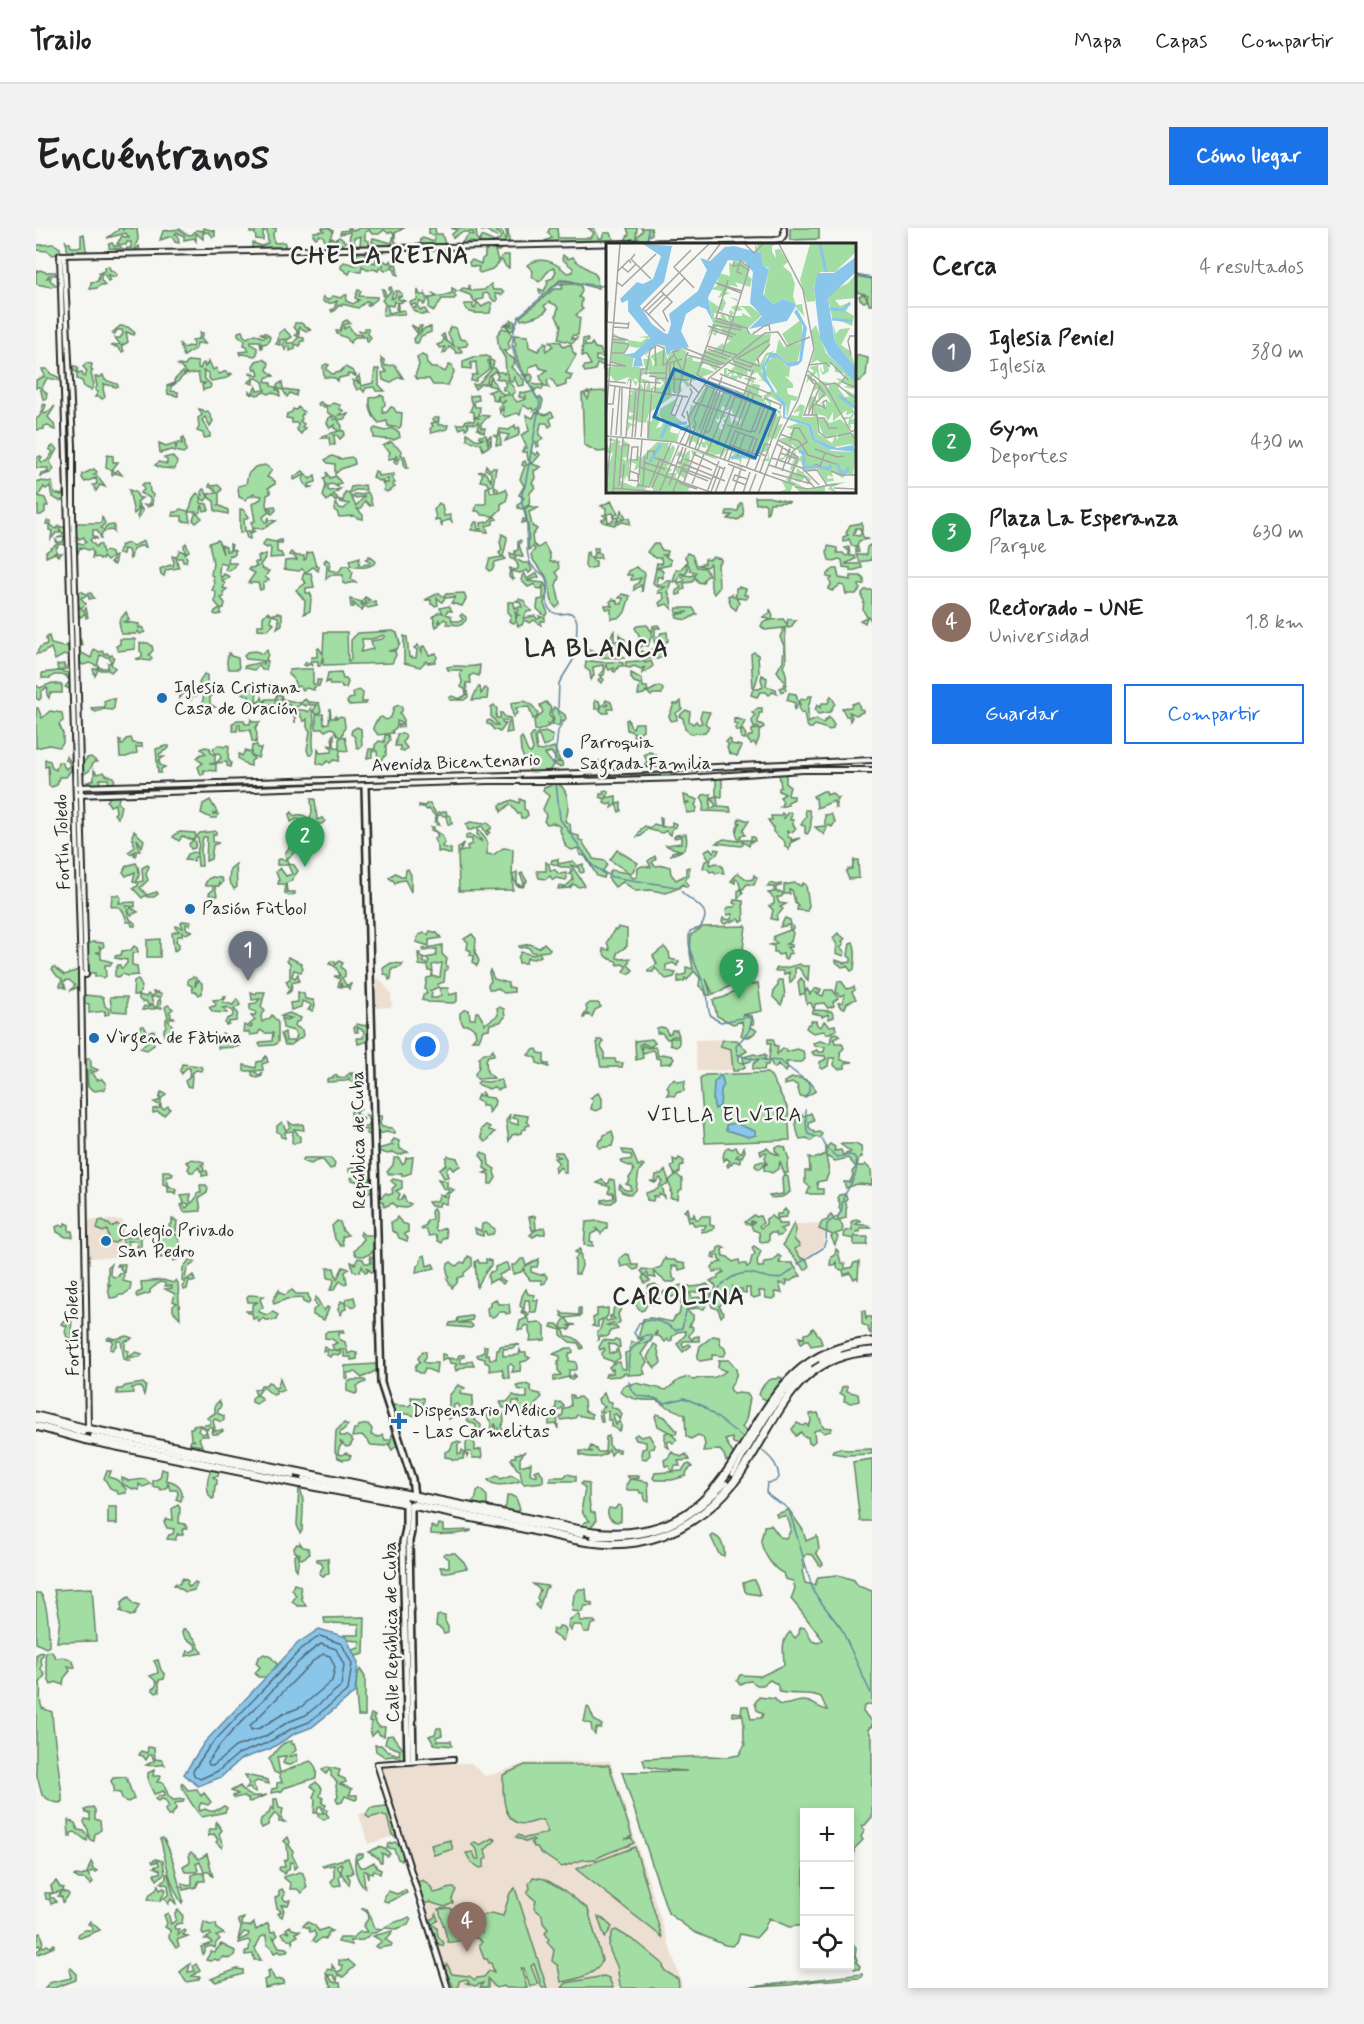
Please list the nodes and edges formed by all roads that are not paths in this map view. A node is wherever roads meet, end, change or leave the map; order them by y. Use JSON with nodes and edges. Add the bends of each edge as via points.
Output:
{"nodes":[{"id":1,"x":784,"y":228,"type":"edge"},
{"id":2,"x":62,"y":255,"type":"junction"},
{"id":3,"x":872,"y":760,"type":"edge"},
{"id":4,"x":872,"y":770,"type":"edge"},
{"id":5,"x":365,"y":779,"type":"junction"},
{"id":6,"x":365,"y":786,"type":"junction"},
{"id":7,"x":75,"y":787,"type":"junction"},
{"id":8,"x":82,"y":787,"type":"junction"},
{"id":9,"x":76,"y":795,"type":"junction"},
{"id":10,"x":82,"y":795,"type":"junction"},
{"id":11,"x":81,"y":974,"type":"junction"},
{"id":12,"x":872,"y":1344,"type":"edge"},
{"id":13,"x":872,"y":1352,"type":"edge"},
{"id":14,"x":36,"y":1416,"type":"edge"},
{"id":15,"x":36,"y":1420,"type":"edge"},
{"id":16,"x":36,"y":1426,"type":"edge"},
{"id":17,"x":88,"y":1434,"type":"junction"},
{"id":18,"x":754,"y":1439,"type":"junction"},
{"id":19,"x":746,"y":1454,"type":"junction"},
{"id":20,"x":730,"y":1479,"type":"junction"},
{"id":21,"x":410,"y":1499,"type":"junction"},
{"id":22,"x":453,"y":1759,"type":"dead end"},
{"id":23,"x":411,"y":1760,"type":"junction"},
{"id":24,"x":448,"y":1988,"type":"edge"}],
"edges":[{"from":1,"to":2,"type":"street","via":[[781,239],[774,240]]},
{"from":2,"to":7,"type":"street","name":"Fortín Toledo"},
{"from":2,"to":8,"type":"street","name":"Fortín Toledo","via":[[73,445]]},
{"from":3,"to":5,"type":"street","name":"Avenida Bicentenario"},
{"from":4,"to":6,"type":"street","name":"Avenida Bicentenario"},
{"from":5,"to":6,"type":"street"},
{"from":5,"to":8,"type":"street","name":"Avenida Bicentenario"},
{"from":6,"to":10,"type":"street","name":"Avenida Bicentenario"},
{"from":6,"to":21,"type":"main road","name":"República de Cuba","via":[[381,1383]]},
{"from":7,"to":8,"type":"street","name":"Avenida Bicentenario"},
{"from":7,"to":9,"type":"street","name":"Fortín Toledo"},
{"from":8,"to":10,"type":"street","name":"Fortín Toledo"},
{"from":9,"to":10,"type":"street","name":"Avenida Bicentenario"},
{"from":9,"to":11,"type":"street","name":"Fortín Toledo"},
{"from":10,"to":11,"type":"street","name":"Fortín Toledo","via":[[86,975]]},
{"from":11,"to":17,"type":"street","name":"Fortín Toledo"},
{"from":12,"to":18,"type":"highway","via":[[836,1348],[802,1367],[779,1389]]},
{"from":13,"to":18,"type":"highway","via":[[840,1357],[800,1381]]},
{"from":14,"to":17,"type":"highway"},
{"from":15,"to":17,"type":"street"},
{"from":16,"to":17,"type":"highway"},
{"from":17,"to":21,"type":"highway"},
{"from":18,"to":19,"type":"highway"},
{"from":18,"to":19,"type":"highway"},
{"from":19,"to":20,"type":"highway"},
{"from":19,"to":20,"type":"highway"},
{"from":20,"to":21,"type":"highway","via":[[705,1512],[667,1533],[636,1542],[587,1537]]},
{"from":21,"to":23,"type":"main road","name":"Calle República de Cuba"},
{"from":22,"to":23,"type":"street"},
{"from":23,"to":24,"type":"street","via":[[377,1764]]}]}
